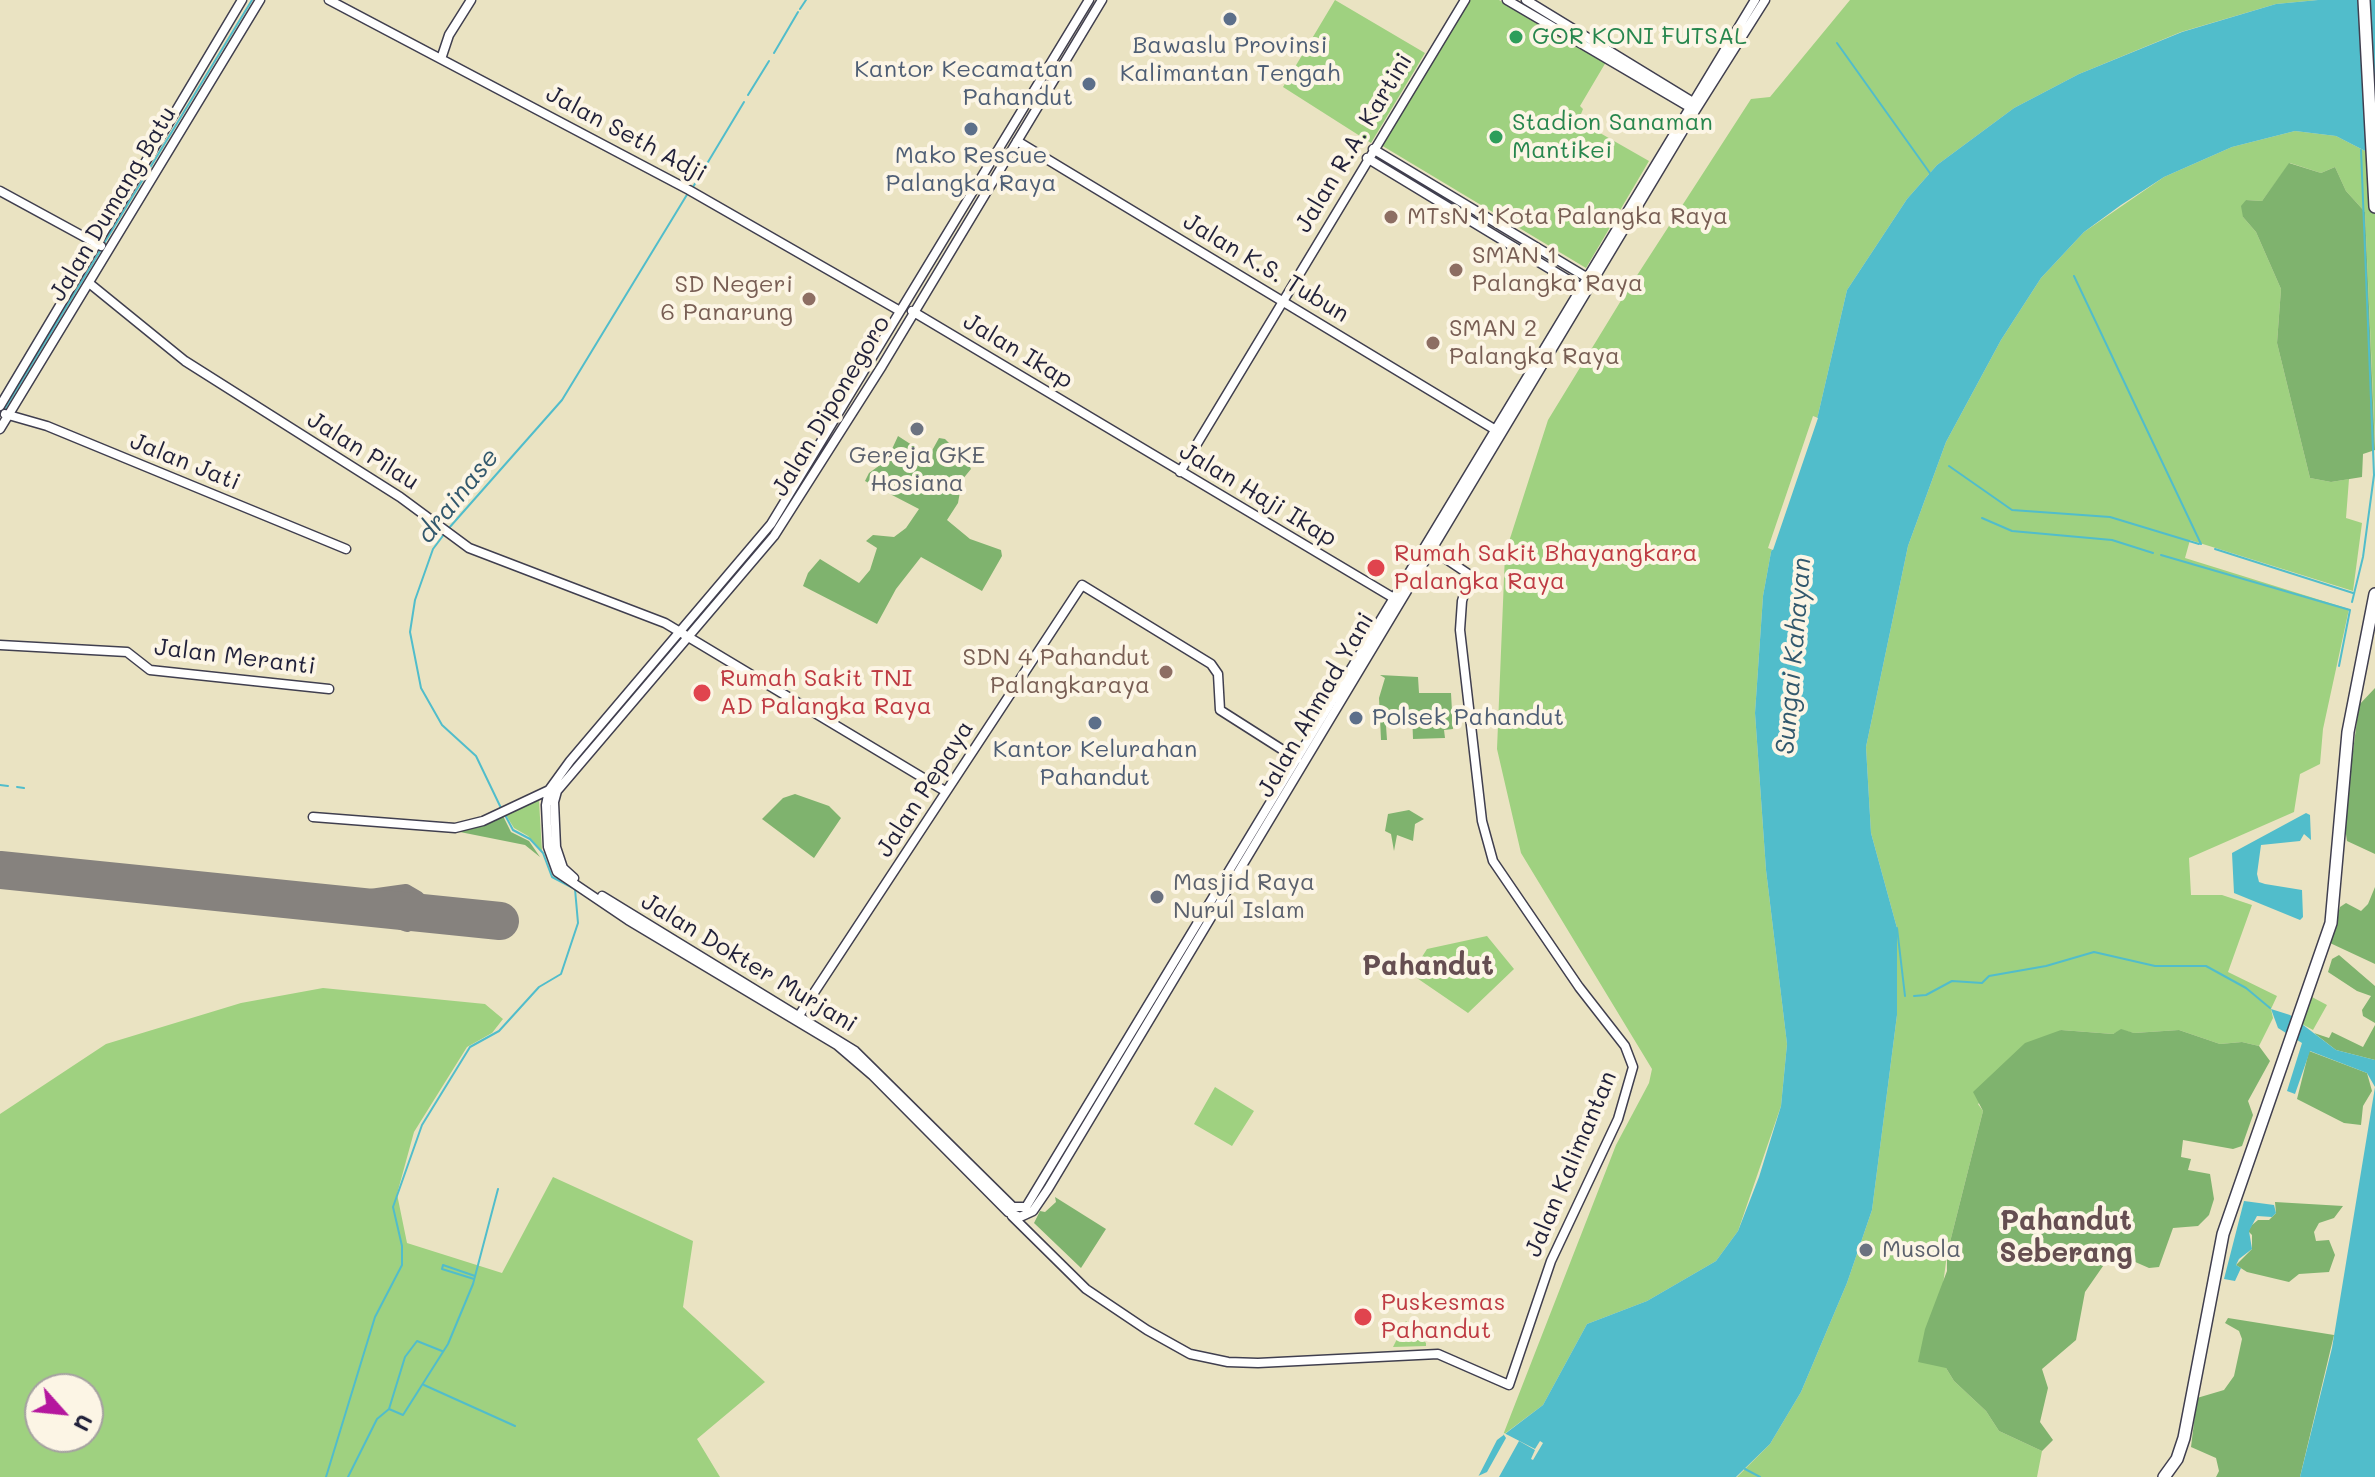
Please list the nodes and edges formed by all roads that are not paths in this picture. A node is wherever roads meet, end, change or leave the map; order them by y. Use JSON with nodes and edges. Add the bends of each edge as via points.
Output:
{"nodes":[{"id":1,"x":242,"y":0,"type":"edge"},
{"id":2,"x":260,"y":0,"type":"edge"},
{"id":3,"x":329,"y":0,"type":"edge"},
{"id":4,"x":471,"y":0,"type":"edge"},
{"id":5,"x":1089,"y":0,"type":"edge"},
{"id":6,"x":1102,"y":0,"type":"edge"},
{"id":7,"x":1465,"y":0,"type":"edge"},
{"id":8,"x":1507,"y":0,"type":"edge"},
{"id":9,"x":1526,"y":0,"type":"edge"},
{"id":10,"x":1755,"y":0,"type":"edge"},
{"id":11,"x":1765,"y":0,"type":"edge"},
{"id":12,"x":2364,"y":0,"type":"edge"},
{"id":13,"x":1535,"y":10,"type":"junction"},
{"id":14,"x":1732,"y":46,"type":"junction"},
{"id":15,"x":441,"y":59,"type":"junction"},
{"id":16,"x":1042,"y":78,"type":"junction"},
{"id":17,"x":1052,"y":84,"type":"junction"},
{"id":18,"x":1694,"y":106,"type":"junction"},
{"id":19,"x":1017,"y":141,"type":"junction"},
{"id":20,"x":1373,"y":149,"type":"junction"},
{"id":21,"x":1367,"y":158,"type":"junction"},
{"id":22,"x":0,"y":191,"type":"edge"},
{"id":23,"x":2375,"y":207,"type":"edge"},
{"id":24,"x":102,"y":247,"type":"junction"},
{"id":25,"x":1554,"y":258,"type":"junction"},
{"id":26,"x":1547,"y":269,"type":"junction"},
{"id":27,"x":1586,"y":277,"type":"junction"},
{"id":28,"x":89,"y":283,"type":"junction"},
{"id":29,"x":1580,"y":287,"type":"junction"},
{"id":30,"x":1283,"y":301,"type":"junction"},
{"id":31,"x":900,"y":311,"type":"junction"},
{"id":32,"x":912,"y":311,"type":"junction"},
{"id":33,"x":1529,"y":379,"type":"junction"},
{"id":34,"x":850,"y":393,"type":"junction"},
{"id":35,"x":860,"y":399,"type":"junction"},
{"id":36,"x":3,"y":412,"type":"edge"},
{"id":37,"x":835,"y":417,"type":"junction"},
{"id":38,"x":845,"y":423,"type":"junction"},
{"id":39,"x":1103,"y":426,"type":"joint"},
{"id":40,"x":0,"y":429,"type":"edge"},
{"id":41,"x":1494,"y":429,"type":"junction"},
{"id":42,"x":1476,"y":469,"type":"junction"},
{"id":43,"x":1180,"y":472,"type":"junction"},
{"id":44,"x":346,"y":549,"type":"dead end"},
{"id":45,"x":1431,"y":549,"type":"junction"},
{"id":46,"x":2375,"y":594,"type":"edge"},
{"id":47,"x":1392,"y":597,"type":"junction"},
{"id":48,"x":685,"y":635,"type":"junction"},
{"id":49,"x":0,"y":645,"type":"edge"},
{"id":50,"x":329,"y":689,"type":"dead end"},
{"id":51,"x":1297,"y":759,"type":"junction"},
{"id":52,"x":549,"y":790,"type":"junction"},
{"id":53,"x":945,"y":791,"type":"junction"},
{"id":54,"x":550,"y":803,"type":"junction"},
{"id":55,"x":313,"y":817,"type":"dead end"},
{"id":56,"x":1214,"y":905,"type":"junction"},
{"id":57,"x":714,"y":968,"type":"junction"},
{"id":58,"x":800,"y":1014,"type":"junction"},
{"id":59,"x":956,"y":1155,"type":"junction"},
{"id":60,"x":1030,"y":1209,"type":"junction"},
{"id":61,"x":1008,"y":1212,"type":"junction"},
{"id":62,"x":1031,"y":1234,"type":"junction"},
{"id":63,"x":1438,"y":1354,"type":"joint"},
{"id":64,"x":2164,"y":1477,"type":"edge"}],
"edges":[{"from":1,"to":24,"type":"street"},
{"from":2,"to":24,"type":"street","name":"Jalan Dumang Batu"},
{"from":3,"to":15,"type":"street","name":"Jalan Seth Adji"},
{"from":4,"to":15,"type":"street"},
{"from":5,"to":16,"type":"street","name":"Jalan Diponegoro"},
{"from":6,"to":17,"type":"street","name":"Jalan Diponegoro"},
{"from":7,"to":20,"type":"street","name":"Jalan R.A. Kartini"},
{"from":8,"to":13,"type":"street"},
{"from":9,"to":13,"type":"street"},
{"from":10,"to":14,"type":"street","name":"Jalan Ahmad Yani"},
{"from":11,"to":14,"type":"street","name":"Jalan Ahmad Yani"},
{"from":12,"to":23,"type":"highway"},
{"from":13,"to":18,"type":"street"},
{"from":14,"to":18,"type":"street","name":"Jalan Ahmad Yani"},
{"from":15,"to":31,"type":"street","name":"Jalan Seth Adji","via":[[687,189]]},
{"from":16,"to":17,"type":"street"},
{"from":16,"to":31,"type":"street","name":"Jalan Diponegoro"},
{"from":17,"to":19,"type":"street","name":"Jalan Diponegoro"},
{"from":18,"to":27,"type":"street","name":"Jalan Ahmad Yani"},
{"from":18,"to":33,"type":"street","name":"Jalan Ahmad Yani"},
{"from":19,"to":30,"type":"street","name":"Jalan K.S. Tubun"},
{"from":19,"to":32,"type":"street","name":"Jalan Diponegoro"},
{"from":20,"to":21,"type":"street","name":"Jalan R.A. Kartini"},
{"from":20,"to":25,"type":"street"},
{"from":21,"to":26,"type":"street"},
{"from":21,"to":30,"type":"street","name":"Jalan R.A. Kartini"},
{"from":22,"to":24,"type":"street"},
{"from":24,"to":28,"type":"street","name":"Jalan Dumang Batu"},
{"from":24,"to":36,"type":"street"},
{"from":25,"to":26,"type":"street"},
{"from":25,"to":27,"type":"street"},
{"from":26,"to":29,"type":"street"},
{"from":27,"to":29,"type":"street","name":"Jalan Ahmad Yani"},
{"from":28,"to":36,"type":"street","name":"Jalan Dumang Batu"},
{"from":28,"to":48,"type":"street","name":"Jalan Pilau","via":[[185,361],[449,534],[493,559]]},
{"from":29,"to":33,"type":"street","name":"Jalan Ahmad Yani"},
{"from":30,"to":41,"type":"street","name":"Jalan K.S. Tubun"},
{"from":30,"to":43,"type":"street","name":"Jalan R.A. Kartini"},
{"from":31,"to":34,"type":"street","name":"Jalan Diponegoro"},
{"from":32,"to":35,"type":"street","name":"Jalan Diponegoro"},
{"from":32,"to":39,"type":"street","name":"Jalan Ikap"},
{"from":33,"to":41,"type":"street","name":"Jalan Ahmad Yani"},
{"from":33,"to":42,"type":"street","name":"Jalan Ahmad Yani"},
{"from":34,"to":35,"type":"street"},
{"from":34,"to":37,"type":"street","name":"Jalan Diponegoro"},
{"from":35,"to":38,"type":"street","name":"Jalan Diponegoro"},
{"from":36,"to":40,"type":"street","name":"Jalan Dumang Batu"},
{"from":36,"to":44,"type":"street","name":"Jalan Jati"},
{"from":37,"to":38,"type":"street"},
{"from":37,"to":48,"type":"street","name":"Jalan Diponegoro","via":[[771,524]]},
{"from":38,"to":48,"type":"street","name":"Jalan Diponegoro","via":[[774,536]]},
{"from":39,"to":43,"type":"street","name":"Jalan Haji Ikap"},
{"from":41,"to":42,"type":"street","name":"Jalan Ahmad Yani"},
{"from":42,"to":45,"type":"street","name":"Jalan Ahmad Yani"},
{"from":42,"to":47,"type":"street","name":"Jalan Ahmad Yani"},
{"from":43,"to":47,"type":"street","name":"Jalan Haji Ikap"},
{"from":45,"to":56,"type":"street","name":"Jalan Ahmad Yani"},
{"from":45,"to":63,"type":"street","name":"Jalan Kalimantan","via":[[1470,575],[1460,630],[1482,821],[1493,861],[1625,1046],[1633,1067],[1618,1119],[1546,1273],[1509,1385]]},
{"from":46,"to":64,"type":"highway","via":[[2348,732],[2331,923],[2223,1234],[2184,1438]]},
{"from":47,"to":51,"type":"street","name":"Jalan Ahmad Yani"},
{"from":48,"to":52,"type":"street","name":"Jalan Diponegoro"},
{"from":48,"to":53,"type":"street","name":"Jalan Pilau"},
{"from":48,"to":54,"type":"street","name":"Jalan Diponegoro"},
{"from":49,"to":50,"type":"street","name":"Jalan Meranti","via":[[127,652],[150,670]]},
{"from":51,"to":53,"type":"street","name":"Jalan Pepaya","via":[[1220,710],[1218,674],[1211,664],[1082,585]]},
{"from":51,"to":56,"type":"street","name":"Jalan Ahmad Yani"},
{"from":52,"to":54,"type":"street","name":"Jalan Diponegoro"},
{"from":52,"to":55,"type":"street","via":[[497,814],[446,829]]},
{"from":53,"to":58,"type":"street","name":"Jalan Pepaya"},
{"from":54,"to":57,"type":"street","name":"Jalan Dokter Murjani","via":[[558,858],[570,878]]},
{"from":56,"to":60,"type":"street","name":"Jalan Ahmad Yani"},
{"from":57,"to":58,"type":"street","name":"Jalan Dokter Murjani"},
{"from":57,"to":59,"type":"street","name":"Jalan Dokter Murjani","via":[[850,1055]]},
{"from":58,"to":59,"type":"street","name":"Jalan Dokter Murjani","via":[[855,1051]]},
{"from":59,"to":60,"type":"street","name":"Jalan Dokter Murjani","via":[[1013,1207]]},
{"from":59,"to":61,"type":"street","name":"Jalan Dokter Murjani"},
{"from":60,"to":61,"type":"street","name":"Jalan Dokter Murjani","via":[[1020,1217]]},
{"from":60,"to":62,"type":"street"},
{"from":61,"to":62,"type":"street","name":"Jalan Dokter Murjani"},
{"from":62,"to":63,"type":"street","name":"Jalan Dokter Murjani","via":[[1086,1289],[1190,1354],[1258,1363]]}]}
